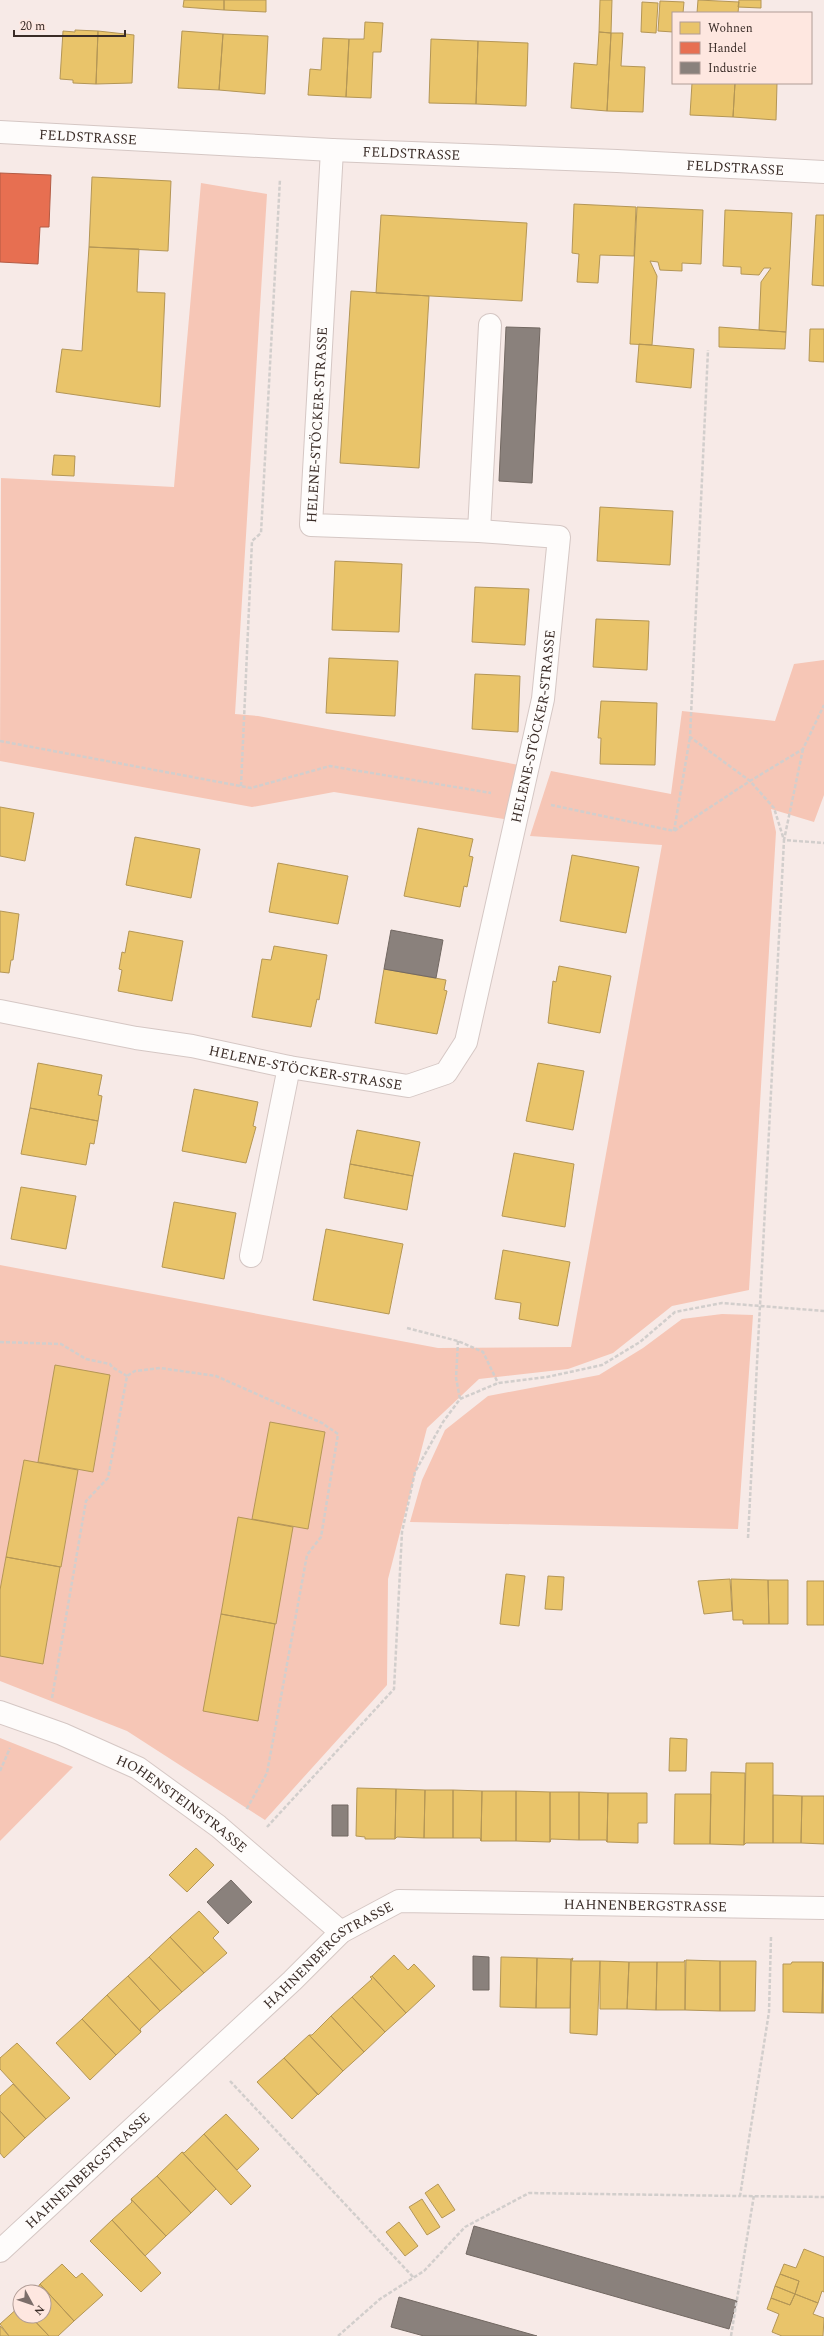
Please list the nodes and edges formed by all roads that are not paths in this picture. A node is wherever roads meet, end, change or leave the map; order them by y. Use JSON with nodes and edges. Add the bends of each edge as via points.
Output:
{"nodes":[{"id":1,"x":0,"y":132,"type":"edge"},
{"id":2,"x":332,"y":150,"type":"junction"},
{"id":3,"x":824,"y":172,"type":"edge"},
{"id":4,"x":490,"y":325,"type":"dead end"},
{"id":5,"x":479,"y":531,"type":"junction"},
{"id":6,"x":0,"y":1011,"type":"edge"},
{"id":7,"x":289,"y":1067,"type":"junction"},
{"id":8,"x":251,"y":1256,"type":"dead end"},
{"id":9,"x":0,"y":1712,"type":"edge"},
{"id":10,"x":824,"y":1908,"type":"edge"},
{"id":11,"x":341,"y":1932,"type":"junction"},
{"id":12,"x":0,"y":2251,"type":"edge"}],
"edges":[{"from":1,"to":2,"type":"street","name":"FELDSTRASSE"},
{"from":2,"to":3,"type":"street","name":"FELDSTRASSE"},
{"from":2,"to":5,"type":"street","name":"HELENE-STÖCKER-STRASSE","via":[[311,525]]},
{"from":4,"to":5,"type":"street"},
{"from":5,"to":7,"type":"street","name":"HELENE-STÖCKER-STRASSE","via":[[559,537],[544,699],[466,1042],[446,1073],[408,1086]]},
{"from":6,"to":7,"type":"street","name":"HELENE-STÖCKER-STRASSE","via":[[136,1038],[192,1046]]},
{"from":7,"to":8,"type":"street"},
{"from":9,"to":11,"type":"street","name":"HOHENSTEINSTRASSE","via":[[62,1734],[138,1768],[238,1843]]},
{"from":10,"to":11,"type":"street","name":"HAHNENBERGSTRASSE","via":[[399,1901]]},
{"from":11,"to":12,"type":"street","name":"HAHNENBERGSTRASSE"}]}
